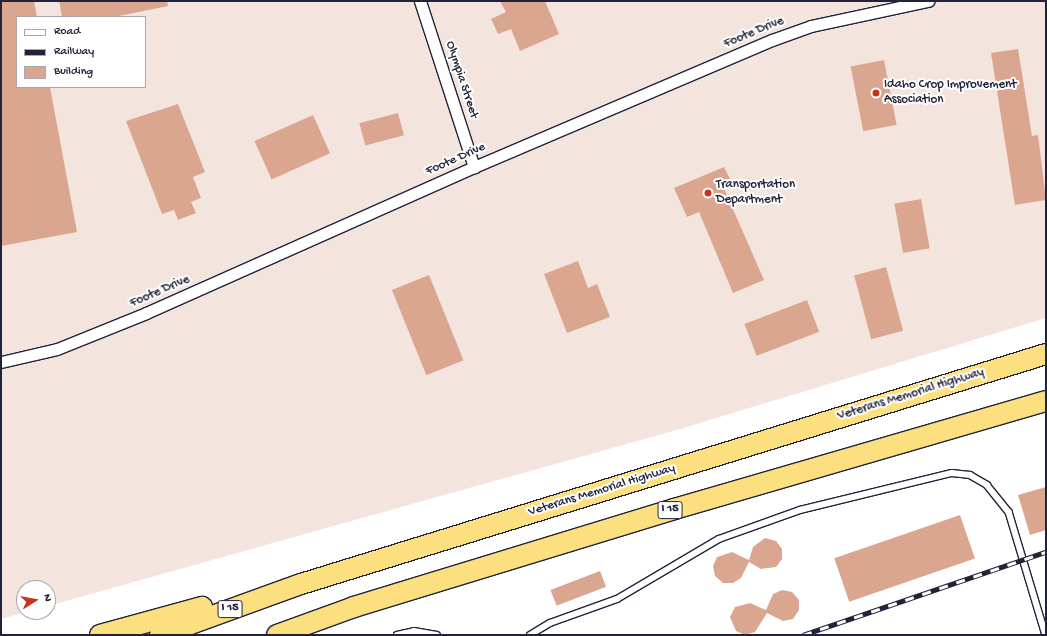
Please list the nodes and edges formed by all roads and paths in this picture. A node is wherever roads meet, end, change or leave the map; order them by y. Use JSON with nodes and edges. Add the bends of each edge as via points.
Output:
{"nodes":[{"id":1,"x":420,"y":1,"type":"edge"},
{"id":2,"x":928,"y":1,"type":"edge"},
{"id":3,"x":474,"y":167,"type":"junction"},
{"id":4,"x":1046,"y":354,"type":"edge"},
{"id":5,"x":1,"y":362,"type":"edge"},
{"id":6,"x":1046,"y":401,"type":"edge"},
{"id":7,"x":301,"y":584,"type":"junction"},
{"id":8,"x":100,"y":635,"type":"edge"},
{"id":9,"x":160,"y":635,"type":"edge"},
{"id":10,"x":276,"y":635,"type":"edge"},
{"id":11,"x":396,"y":635,"type":"edge"},
{"id":12,"x":437,"y":635,"type":"edge"},
{"id":13,"x":530,"y":635,"type":"edge"},
{"id":14,"x":1046,"y":635,"type":"edge"}],
"edges":[{"from":1,"to":3,"type":"street","name":"Olympia Street"},
{"from":2,"to":3,"type":"street","name":"Foote Drive","via":[[811,26],[772,40]]},
{"from":3,"to":5,"type":"street","name":"Foote Drive","via":[[140,316],[57,349]]},
{"from":4,"to":7,"type":"highway","name":"Veterans Memorial Highway","number":"I 15"},
{"from":6,"to":10,"type":"highway","number":"I 15","via":[[651,516],[354,607]]},
{"from":7,"to":8,"type":"highway"},
{"from":7,"to":9,"type":"highway","name":"Veterans Memorial Highway","number":"I 15"},
{"from":11,"to":12,"type":"lane","via":[[414,631]]},
{"from":13,"to":14,"type":"lane","via":[[550,623],[617,600],[719,539],[800,510],[952,473],[970,475],[986,485],[1009,512]]}]}
